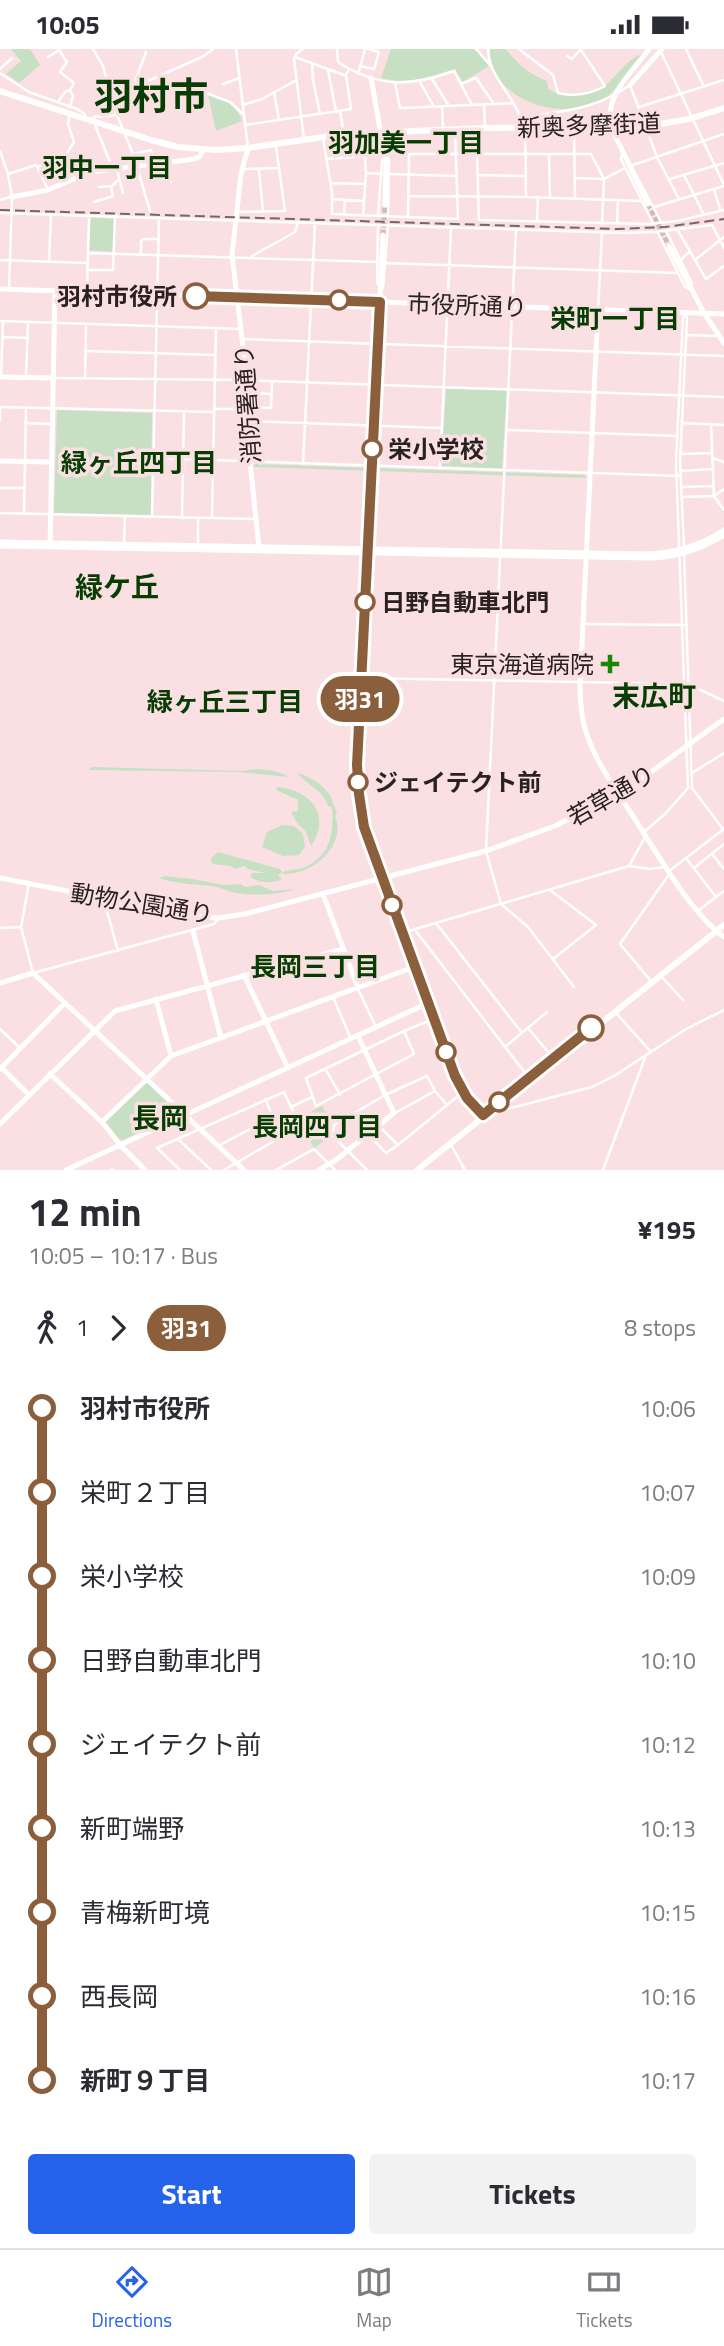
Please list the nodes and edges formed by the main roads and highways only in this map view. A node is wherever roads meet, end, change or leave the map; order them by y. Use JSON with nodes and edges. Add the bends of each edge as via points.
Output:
{"nodes":[{"id":1,"x":0,"y":91,"type":"edge"},
{"id":2,"x":724,"y":108,"type":"edge"},
{"id":3,"x":724,"y":925,"type":"edge"},
{"id":4,"x":661,"y":976,"type":"junction"},
{"id":5,"x":615,"y":1011,"type":"junction"},
{"id":6,"x":494,"y":1108,"type":"junction"},
{"id":7,"x":415,"y":1170,"type":"edge"}],
"edges":[{"from":1,"to":2,"type":"main road","name":"新奥多摩街道","via":[[165,144],[228,154],[344,134],[646,126]]},
{"from":3,"to":4,"type":"main road"},
{"from":4,"to":5,"type":"main road"},
{"from":4,"to":5,"type":"main road"},
{"from":5,"to":6,"type":"main road"},
{"from":5,"to":6,"type":"main road"},
{"from":6,"to":7,"type":"main road"}]}
